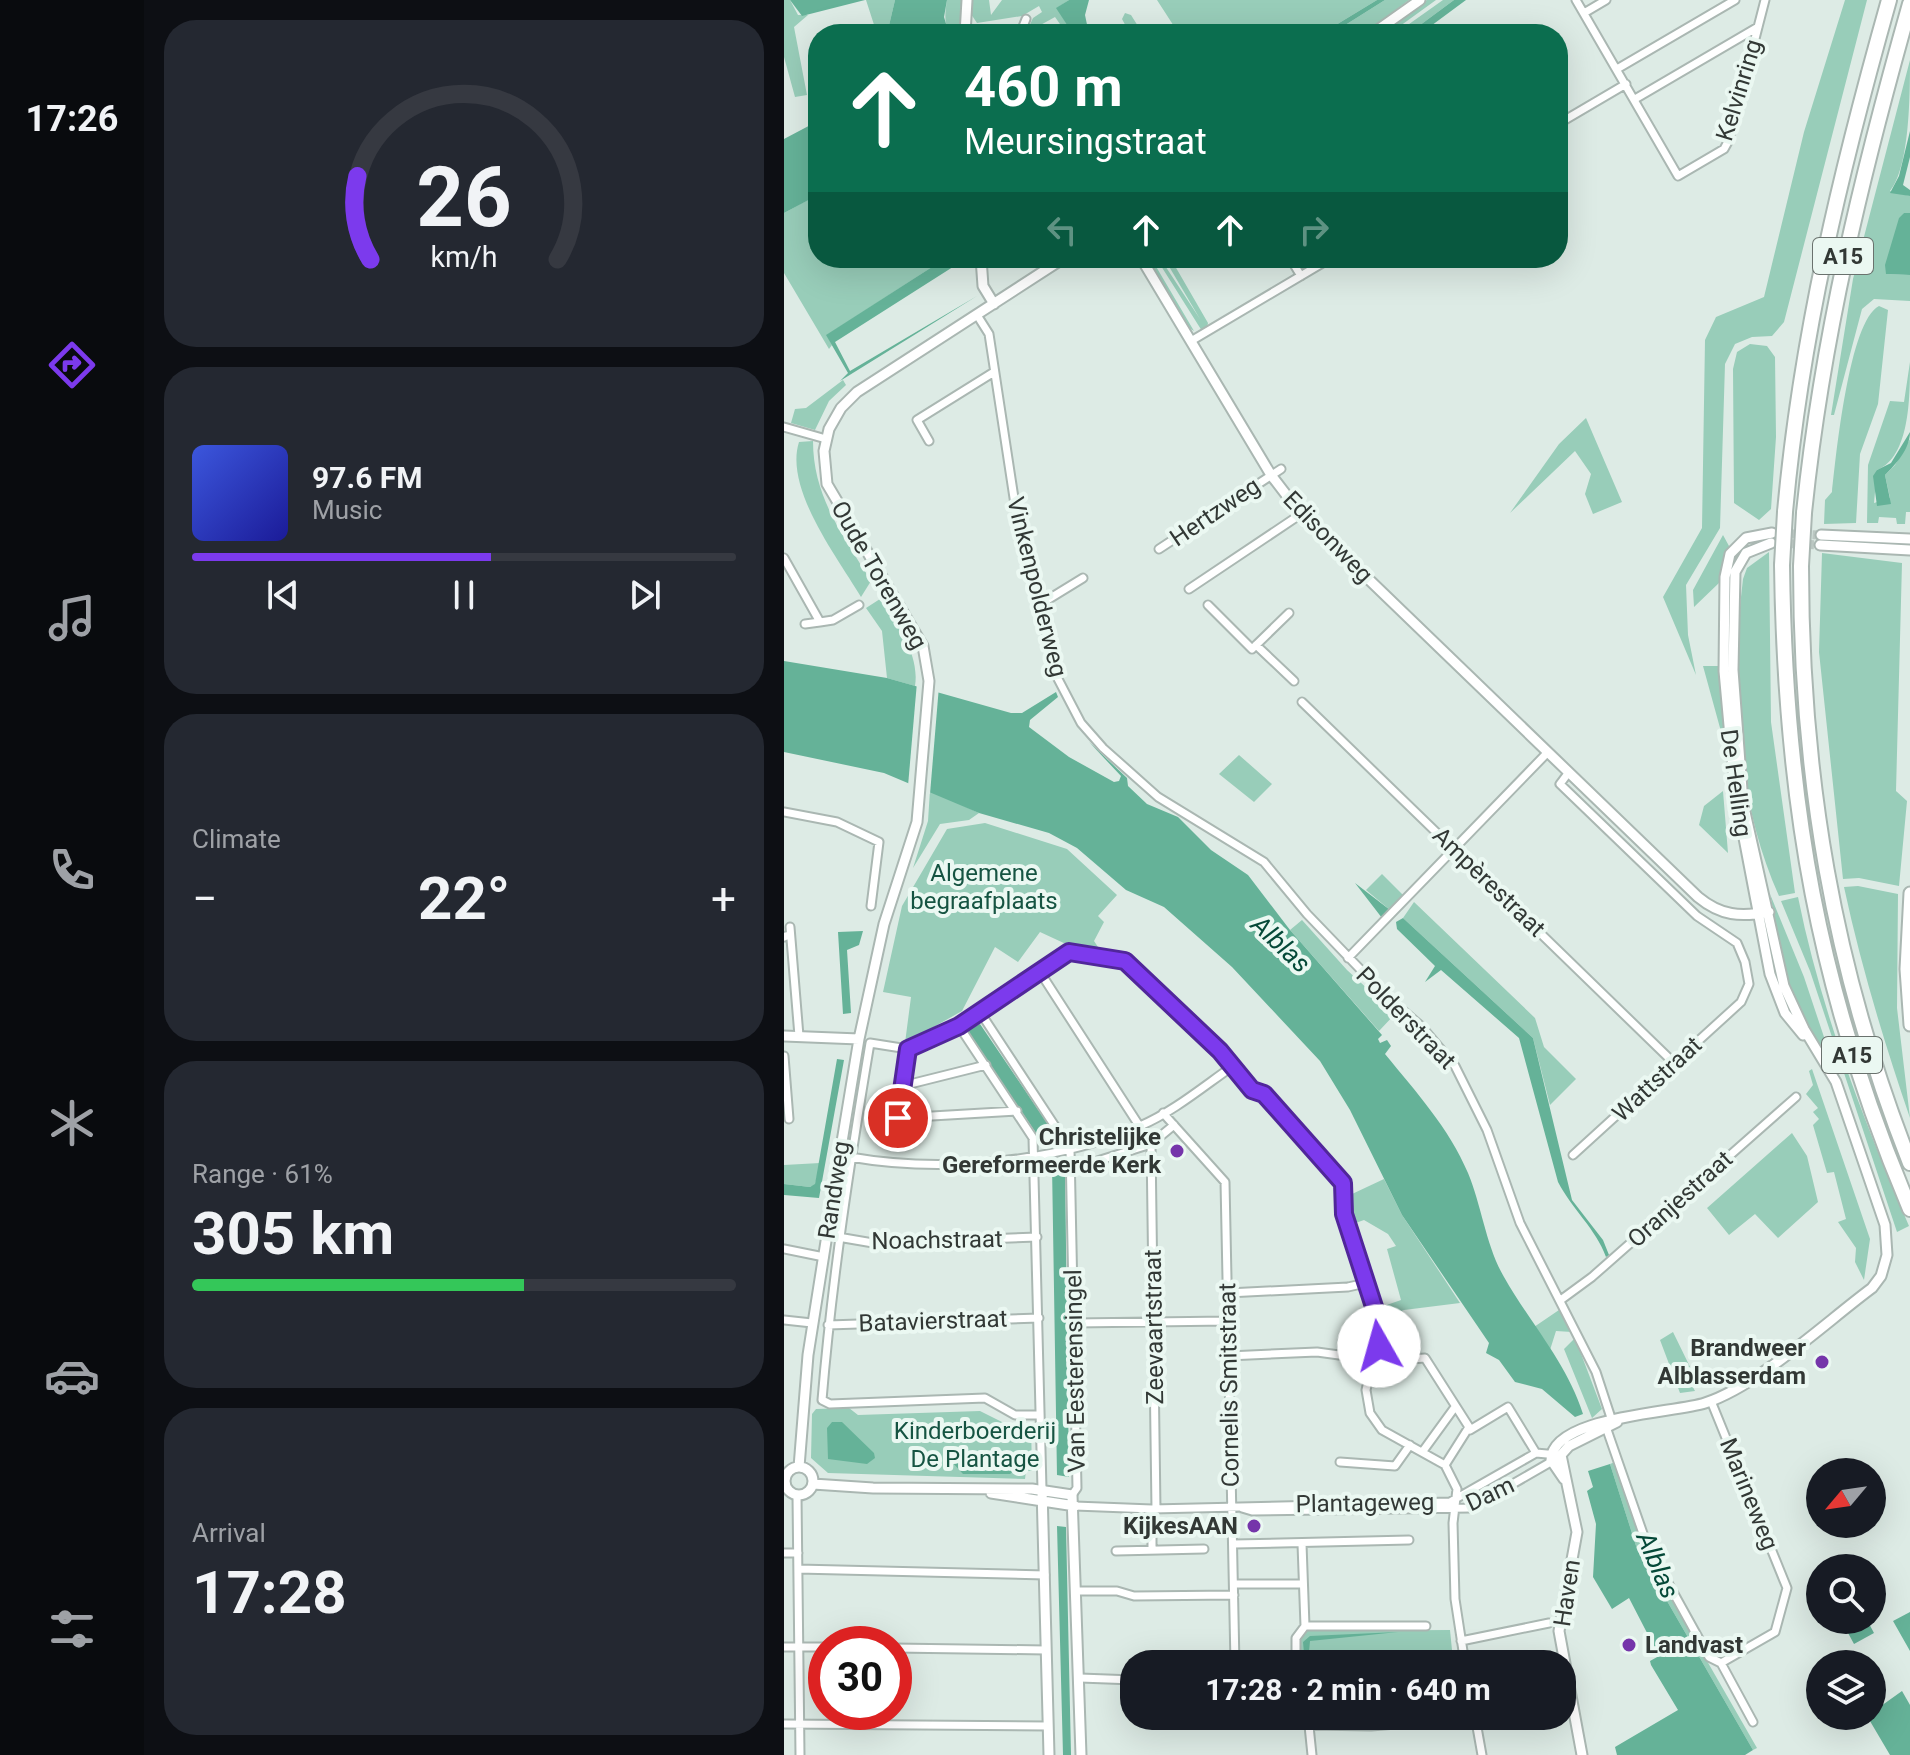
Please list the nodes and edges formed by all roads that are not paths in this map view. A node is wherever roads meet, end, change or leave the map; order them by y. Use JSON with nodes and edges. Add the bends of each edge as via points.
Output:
{"nodes":[{"id":1,"x":967,"y":0,"type":"edge"},
{"id":2,"x":1420,"y":0,"type":"edge"},
{"id":3,"x":1576,"y":0,"type":"edge"},
{"id":4,"x":1606,"y":0,"type":"edge"},
{"id":5,"x":1735,"y":0,"type":"edge"},
{"id":6,"x":1765,"y":0,"type":"edge"},
{"id":7,"x":1889,"y":0,"type":"edge"},
{"id":8,"x":1910,"y":4,"type":"edge"},
{"id":9,"x":1584,"y":13,"type":"junction"},
{"id":10,"x":1026,"y":19,"type":"dead end"},
{"id":11,"x":966,"y":24,"type":"edge"},
{"id":12,"x":1024,"y":24,"type":"edge"},
{"id":13,"x":1386,"y":24,"type":"edge"},
{"id":14,"x":1758,"y":27,"type":"junction"},
{"id":15,"x":1617,"y":69,"type":"junction"},
{"id":16,"x":1626,"y":84,"type":"junction"},
{"id":17,"x":1635,"y":99,"type":"junction"},
{"id":18,"x":1568,"y":118,"type":"edge"},
{"id":19,"x":982,"y":268,"type":"edge"},
{"id":20,"x":1049,"y":268,"type":"edge"},
{"id":21,"x":1147,"y":268,"type":"edge"},
{"id":22,"x":1296,"y":268,"type":"edge"},
{"id":23,"x":1314,"y":268,"type":"edge"},
{"id":24,"x":1301,"y":276,"type":"junction"},
{"id":25,"x":994,"y":304,"type":"junction"},
{"id":26,"x":977,"y":315,"type":"junction"},
{"id":27,"x":1191,"y":341,"type":"junction"},
{"id":28,"x":994,"y":372,"type":"junction"},
{"id":29,"x":784,"y":427,"type":"edge"},
{"id":30,"x":826,"y":439,"type":"junction"},
{"id":31,"x":929,"y":441,"type":"dead end"},
{"id":32,"x":1281,"y":469,"type":"dead end"},
{"id":33,"x":1271,"y":475,"type":"junction"},
{"id":34,"x":1301,"y":514,"type":"junction"},
{"id":35,"x":1771,"y":538,"type":"tunnel mouth"},
{"id":36,"x":1910,"y":539,"type":"edge"},
{"id":37,"x":1159,"y":549,"type":"dead end"},
{"id":38,"x":1910,"y":550,"type":"edge"},
{"id":39,"x":784,"y":558,"type":"edge"},
{"id":40,"x":1083,"y":578,"type":"dead end"},
{"id":41,"x":1189,"y":589,"type":"dead end"},
{"id":42,"x":1044,"y":602,"type":"junction"},
{"id":43,"x":859,"y":605,"type":"dead end"},
{"id":44,"x":1208,"y":605,"type":"dead end"},
{"id":45,"x":1289,"y":613,"type":"dead end"},
{"id":46,"x":820,"y":622,"type":"junction"},
{"id":47,"x":805,"y":624,"type":"dead end"},
{"id":48,"x":1256,"y":645,"type":"junction"},
{"id":49,"x":1294,"y":681,"type":"dead end"},
{"id":50,"x":1302,"y":702,"type":"dead end"},
{"id":51,"x":1548,"y":752,"type":"junction"},
{"id":52,"x":1569,"y":772,"type":"junction"},
{"id":53,"x":1173,"y":806,"type":"joint"},
{"id":54,"x":784,"y":812,"type":"edge"},
{"id":55,"x":1455,"y":848,"type":"junction"},
{"id":56,"x":903,"y":869,"type":"joint"},
{"id":57,"x":1910,"y":893,"type":"edge"},
{"id":58,"x":1698,"y":897,"type":"junction"},
{"id":59,"x":871,"y":906,"type":"dead end"},
{"id":60,"x":1687,"y":906,"type":"junction"},
{"id":61,"x":1764,"y":913,"type":"junction"},
{"id":62,"x":790,"y":927,"type":"dead end"},
{"id":63,"x":1348,"y":958,"type":"junction"},
{"id":64,"x":1040,"y":972,"type":"junction"},
{"id":65,"x":1741,"y":1002,"type":"joint"},
{"id":66,"x":980,"y":1012,"type":"junction"},
{"id":67,"x":1910,"y":1025,"type":"edge"},
{"id":68,"x":959,"y":1026,"type":"junction"},
{"id":69,"x":784,"y":1036,"type":"edge"},
{"id":70,"x":799,"y":1036,"type":"junction"},
{"id":71,"x":859,"y":1039,"type":"junction"},
{"id":72,"x":908,"y":1049,"type":"junction"},
{"id":73,"x":784,"y":1056,"type":"edge"},
{"id":74,"x":1675,"y":1064,"type":"junction"},
{"id":75,"x":986,"y":1065,"type":"junction"},
{"id":76,"x":1233,"y":1066,"type":"junction"},
{"id":77,"x":902,"y":1086,"type":"junction"},
{"id":78,"x":1796,"y":1097,"type":"dead end"},
{"id":79,"x":1017,"y":1111,"type":"junction"},
{"id":80,"x":1163,"y":1113,"type":"junction"},
{"id":81,"x":789,"y":1119,"type":"dead end"},
{"id":82,"x":1174,"y":1125,"type":"junction"},
{"id":83,"x":1141,"y":1126,"type":"junction"},
{"id":84,"x":1151,"y":1144,"type":"junction"},
{"id":85,"x":1070,"y":1149,"type":"junction"},
{"id":86,"x":1573,"y":1155,"type":"dead end"},
{"id":87,"x":850,"y":1157,"type":"junction"},
{"id":88,"x":1036,"y":1158,"type":"junction"},
{"id":89,"x":1910,"y":1163,"type":"edge"},
{"id":90,"x":1072,"y":1169,"type":"junction"},
{"id":91,"x":1910,"y":1209,"type":"edge"},
{"id":92,"x":838,"y":1237,"type":"junction"},
{"id":93,"x":1037,"y":1237,"type":"junction"},
{"id":94,"x":784,"y":1249,"type":"edge"},
{"id":95,"x":824,"y":1257,"type":"junction"},
{"id":96,"x":1884,"y":1270,"type":"joint"},
{"id":97,"x":1366,"y":1283,"type":"junction"},
{"id":98,"x":1228,"y":1293,"type":"junction"},
{"id":99,"x":1562,"y":1299,"type":"junction"},
{"id":100,"x":1039,"y":1318,"type":"junction"},
{"id":101,"x":784,"y":1320,"type":"edge"},
{"id":102,"x":1153,"y":1321,"type":"junction"},
{"id":103,"x":1227,"y":1321,"type":"junction"},
{"id":104,"x":812,"y":1323,"type":"junction"},
{"id":105,"x":1075,"y":1323,"type":"junction"},
{"id":106,"x":828,"y":1325,"type":"junction"},
{"id":107,"x":1228,"y":1356,"type":"junction"},
{"id":108,"x":1375,"y":1360,"type":"junction"},
{"id":109,"x":1711,"y":1401,"type":"junction"},
{"id":110,"x":1455,"y":1407,"type":"junction"},
{"id":111,"x":1040,"y":1415,"type":"junction"},
{"id":112,"x":1609,"y":1423,"type":"junction"},
{"id":113,"x":1470,"y":1430,"type":"junction"},
{"id":114,"x":1410,"y":1445,"type":"junction"},
{"id":115,"x":1423,"y":1451,"type":"junction"},
{"id":116,"x":1536,"y":1453,"type":"junction"},
{"id":117,"x":1555,"y":1457,"type":"junction"},
{"id":118,"x":1340,"y":1462,"type":"dead end"},
{"id":119,"x":1445,"y":1465,"type":"junction"},
{"id":120,"x":799,"y":1467,"type":"junction"},
{"id":121,"x":784,"y":1484,"type":"edge"},
{"id":122,"x":813,"y":1484,"type":"junction"},
{"id":123,"x":1042,"y":1489,"type":"junction"},
{"id":124,"x":984,"y":1490,"type":"junction"},
{"id":125,"x":797,"y":1496,"type":"junction"},
{"id":126,"x":1457,"y":1500,"type":"junction"},
{"id":127,"x":1073,"y":1501,"type":"junction"},
{"id":128,"x":1043,"y":1502,"type":"junction"},
{"id":129,"x":1231,"y":1507,"type":"junction"},
{"id":130,"x":1240,"y":1507,"type":"junction"},
{"id":131,"x":1154,"y":1509,"type":"junction"},
{"id":132,"x":1454,"y":1510,"type":"junction"},
{"id":133,"x":1409,"y":1540,"type":"dead end"},
{"id":134,"x":1234,"y":1544,"type":"junction"},
{"id":135,"x":1302,"y":1544,"type":"junction"},
{"id":136,"x":1204,"y":1549,"type":"dead end"},
{"id":137,"x":1152,"y":1550,"type":"junction"},
{"id":138,"x":1116,"y":1551,"type":"dead end"},
{"id":139,"x":784,"y":1553,"type":"edge"},
{"id":140,"x":798,"y":1553,"type":"junction"},
{"id":141,"x":798,"y":1569,"type":"junction"},
{"id":142,"x":1045,"y":1575,"type":"junction"},
{"id":143,"x":1234,"y":1584,"type":"junction"},
{"id":144,"x":1303,"y":1584,"type":"junction"},
{"id":145,"x":1077,"y":1591,"type":"junction"},
{"id":146,"x":1234,"y":1595,"type":"junction"},
{"id":147,"x":1549,"y":1623,"type":"dead end"},
{"id":148,"x":1305,"y":1626,"type":"junction"},
{"id":149,"x":1426,"y":1626,"type":"dead end"},
{"id":150,"x":1461,"y":1641,"type":"junction"},
{"id":151,"x":784,"y":1647,"type":"edge"},
{"id":152,"x":799,"y":1647,"type":"junction"},
{"id":153,"x":808,"y":1647,"type":"edge"},
{"id":154,"x":912,"y":1648,"type":"edge"},
{"id":155,"x":1046,"y":1650,"type":"junction"},
{"id":156,"x":1235,"y":1650,"type":"edge"},
{"id":157,"x":1296,"y":1650,"type":"edge"},
{"id":158,"x":1463,"y":1650,"type":"edge"},
{"id":159,"x":1721,"y":1663,"type":"junction"},
{"id":160,"x":1080,"y":1678,"type":"junction"},
{"id":161,"x":1120,"y":1679,"type":"edge"},
{"id":162,"x":1753,"y":1722,"type":"dead end"},
{"id":163,"x":800,"y":1723,"type":"junction"},
{"id":164,"x":784,"y":1724,"type":"edge"},
{"id":165,"x":1047,"y":1726,"type":"junction"},
{"id":166,"x":1311,"y":1730,"type":"edge"},
{"id":167,"x":1478,"y":1730,"type":"edge"},
{"id":168,"x":800,"y":1755,"type":"edge"},
{"id":169,"x":1049,"y":1755,"type":"edge"},
{"id":170,"x":1081,"y":1755,"type":"edge"},
{"id":171,"x":1312,"y":1755,"type":"edge"},
{"id":172,"x":1482,"y":1755,"type":"edge"},
{"id":173,"x":1582,"y":1755,"type":"edge"}],
"edges":[{"from":1,"to":11,"type":"street"},
{"from":2,"to":13,"type":"street"},
{"from":3,"to":9,"type":"street","name":"Kelvinring"},
{"from":4,"to":9,"type":"street"},
{"from":5,"to":15,"type":"street","name":"Kelvinring"},
{"from":6,"to":14,"type":"street","name":"Kelvinring"},
{"from":7,"to":91,"type":"highway","number":"A15","bridge":true,"via":[[1815,288],[1782,565],[1789,742],[1810,889],[1854,1062]]},
{"from":8,"to":89,"type":"highway","number":"A15","bridge":true,"via":[[1840,272],[1818,392],[1801,566],[1806,724],[1828,885],[1865,1036]]},
{"from":9,"to":15,"type":"street","name":"Kelvinring"},
{"from":10,"to":12,"type":"street"},
{"from":14,"to":17,"type":"street"},
{"from":14,"to":17,"type":"street","name":"Kelvinring","via":[[1724,149],[1678,176]]},
{"from":15,"to":16,"type":"street","name":"Kelvinring"},
{"from":16,"to":17,"type":"street","name":"Kelvinring"},
{"from":16,"to":18,"type":"street"},
{"from":19,"to":25,"type":"street","via":[[983,286]]},
{"from":20,"to":25,"type":"street"},
{"from":21,"to":27,"type":"street","name":"Edisonweg"},
{"from":22,"to":24,"type":"street"},
{"from":23,"to":24,"type":"street"},
{"from":24,"to":27,"type":"street"},
{"from":25,"to":26,"type":"street"},
{"from":26,"to":28,"type":"street","name":"Vinkenpolderweg","via":[[989,334]]},
{"from":26,"to":30,"type":"street","via":[[857,392],[833,420]]},
{"from":27,"to":33,"type":"street","name":"Edisonweg"},
{"from":28,"to":31,"type":"street","via":[[917,420]]},
{"from":28,"to":42,"type":"street","name":"Vinkenpolderweg","via":[[1016,511]]},
{"from":29,"to":30,"type":"street"},
{"from":30,"to":56,"type":"street","name":"Oude Torenweg","via":[[825,474],[831,492],[923,646],[929,681],[917,822]]},
{"from":32,"to":33,"type":"street","name":"Hertzweg"},
{"from":33,"to":34,"type":"street","name":"Edisonweg"},
{"from":33,"to":37,"type":"street","name":"Hertzweg"},
{"from":34,"to":41,"type":"street"},
{"from":34,"to":51,"type":"street","name":"Edisonweg"},
{"from":35,"to":61,"type":"street","name":"De Helling","via":[[1746,553],[1735,572],[1733,596],[1743,803]]},
{"from":36,"to":38,"type":"street","via":[[1820,540]]},
{"from":39,"to":46,"type":"street"},
{"from":40,"to":42,"type":"street"},
{"from":42,"to":53,"type":"street","name":"Vinkenpolderweg","via":[[1057,677],[1081,723],[1146,789]]},
{"from":43,"to":46,"type":"street"},
{"from":44,"to":48,"type":"street","via":[[1252,649]]},
{"from":45,"to":48,"type":"street"},
{"from":46,"to":47,"type":"street"},
{"from":48,"to":49,"type":"street"},
{"from":50,"to":55,"type":"street","name":"Ampèrestraat"},
{"from":51,"to":52,"type":"street","name":"Edisonweg"},
{"from":51,"to":55,"type":"street"},
{"from":52,"to":58,"type":"street","name":"Edisonweg"},
{"from":52,"to":60,"type":"street","name":"Edisonweg","via":[[1560,784]]},
{"from":53,"to":63,"type":"street","name":"Polderstraat","via":[[1264,862]]},
{"from":54,"to":59,"type":"street","via":[[837,822],[879,842]]},
{"from":55,"to":63,"type":"street"},
{"from":55,"to":74,"type":"street","name":"Ampèrestraat"},
{"from":56,"to":71,"type":"street","name":"Randweg","via":[[884,924]]},
{"from":57,"to":67,"type":"main road"},
{"from":58,"to":60,"type":"street"},
{"from":58,"to":61,"type":"street","name":"Edisonweg","via":[[1731,915]]},
{"from":60,"to":65,"type":"street","name":"Edisonweg","via":[[1740,948],[1749,984]]},
{"from":61,"to":96,"type":"street","name":"De Helling","via":[[1784,986],[1836,1082],[1885,1225]]},
{"from":62,"to":70,"type":"street"},
{"from":63,"to":99,"type":"street","name":"Polderstraat","via":[[1422,1027],[1455,1066],[1487,1130],[1520,1223]]},
{"from":64,"to":66,"type":"street"},
{"from":64,"to":76,"type":"street","via":[[1069,952],[1125,961]]},
{"from":64,"to":83,"type":"street"},
{"from":65,"to":74,"type":"street","name":"Wattstraat"},
{"from":66,"to":68,"type":"street"},
{"from":66,"to":85,"type":"street","name":"Van Eesterensingel"},
{"from":68,"to":72,"type":"street"},
{"from":68,"to":75,"type":"street","name":"Van Eesterensingel"},
{"from":69,"to":70,"type":"street"},
{"from":70,"to":71,"type":"street"},
{"from":71,"to":95,"type":"street","name":"Randweg"},
{"from":72,"to":77,"type":"street"},
{"from":72,"to":87,"type":"street","name":"Randweg","via":[[870,1043]]},
{"from":73,"to":81,"type":"street"},
{"from":74,"to":86,"type":"street","name":"Wattstraat"},
{"from":75,"to":77,"type":"street"},
{"from":75,"to":79,"type":"street","name":"Van Eesterensingel"},
{"from":76,"to":80,"type":"street"},
{"from":76,"to":97,"type":"street","via":[[1343,1183],[1344,1214]]},
{"from":77,"to":79,"type":"street","via":[[898,1118]]},
{"from":78,"to":99,"type":"street","name":"Oranjestraat"},
{"from":79,"to":88,"type":"street","name":"Van Eesterensingel","via":[[1033,1138]]},
{"from":80,"to":82,"type":"street","name":"Cornelis Smitstraat"},
{"from":80,"to":83,"type":"street"},
{"from":82,"to":84,"type":"street"},
{"from":82,"to":98,"type":"street","name":"Cornelis Smitstraat","via":[[1225,1182]]},
{"from":83,"to":84,"type":"street"},
{"from":83,"to":85,"type":"street"},
{"from":84,"to":90,"type":"street"},
{"from":84,"to":102,"type":"street","name":"Zeevaartstraat"},
{"from":85,"to":88,"type":"street"},
{"from":85,"to":90,"type":"street","name":"Van Eesterensingel"},
{"from":87,"to":88,"type":"street","via":[[889,1164]]},
{"from":87,"to":92,"type":"street","name":"Randweg"},
{"from":88,"to":93,"type":"street","name":"Van Eesterensingel"},
{"from":90,"to":105,"type":"street","name":"Van Eesterensingel"},
{"from":92,"to":93,"type":"street","name":"Noachstraat","via":[[873,1243]]},
{"from":92,"to":106,"type":"street","name":"Randweg"},
{"from":93,"to":100,"type":"street","name":"Van Eesterensingel"},
{"from":94,"to":95,"type":"street"},
{"from":95,"to":104,"type":"street","name":"Randweg"},
{"from":96,"to":109,"type":"street","name":"Dam","via":[[1872,1288],[1751,1378]]},
{"from":97,"to":98,"type":"street"},
{"from":97,"to":108,"type":"street","via":[[1380,1329]]},
{"from":98,"to":103,"type":"street","name":"Cornelis Smitstraat"},
{"from":99,"to":112,"type":"street","name":"Polderstraat","via":[[1596,1372]]},
{"from":100,"to":106,"type":"street","name":"Batavierstraat"},
{"from":100,"to":111,"type":"street","name":"Van Eesterensingel"},
{"from":101,"to":104,"type":"street"},
{"from":102,"to":103,"type":"street"},
{"from":102,"to":105,"type":"street"},
{"from":102,"to":131,"type":"street","name":"Zeevaartstraat"},
{"from":103,"to":107,"type":"street","name":"Cornelis Smitstraat"},
{"from":104,"to":120,"type":"street","name":"Randweg"},
{"from":105,"to":127,"type":"street","name":"Van Eesterensingel"},
{"from":106,"to":111,"type":"street","name":"Randweg","via":[[822,1400],[830,1404],[985,1398],[1015,1415]]},
{"from":107,"to":108,"type":"street","via":[[1317,1352]]},
{"from":107,"to":129,"type":"street","name":"Cornelis Smitstraat"},
{"from":108,"to":110,"type":"street","via":[[1425,1358]]},
{"from":108,"to":114,"type":"street","via":[[1366,1390],[1370,1413],[1382,1430]]},
{"from":109,"to":112,"type":"street","name":"Dam"},
{"from":109,"to":159,"type":"street","name":"Marineweg","via":[[1787,1588],[1775,1632]]},
{"from":110,"to":113,"type":"street"},
{"from":110,"to":115,"type":"street"},
{"from":111,"to":123,"type":"street","name":"Van Eesterensingel"},
{"from":112,"to":117,"type":"street","name":"Dam","via":[[1561,1441]]},
{"from":112,"to":159,"type":"street","name":"Polderstraat","via":[[1647,1545],[1709,1657]]},
{"from":113,"to":116,"type":"street","via":[[1508,1407]]},
{"from":113,"to":119,"type":"street"},
{"from":114,"to":115,"type":"street"},
{"from":114,"to":118,"type":"street","via":[[1395,1466]]},
{"from":115,"to":119,"type":"street"},
{"from":116,"to":117,"type":"street","name":"Dam"},
{"from":116,"to":126,"type":"street","name":"Dam"},
{"from":117,"to":132,"type":"street","name":"Dam","via":[[1471,1508]]},
{"from":117,"to":173,"type":"street","name":"Haven","via":[[1577,1532],[1559,1631]]},
{"from":119,"to":126,"type":"street"},
{"from":120,"to":121,"type":"street","via":[[788,1472]]},
{"from":120,"to":122,"type":"street","via":[[809,1472]]},
{"from":121,"to":125,"type":"street"},
{"from":122,"to":124,"type":"street","name":"Plantageweg"},
{"from":122,"to":125,"type":"street"},
{"from":123,"to":124,"type":"street","name":"Plantageweg"},
{"from":123,"to":127,"type":"street","name":"Plantageweg"},
{"from":123,"to":128,"type":"street","name":"Van Eesterensingel"},
{"from":124,"to":128,"type":"street","name":"Plantageweg"},
{"from":125,"to":140,"type":"street"},
{"from":126,"to":130,"type":"street","name":"Plantageweg"},
{"from":126,"to":132,"type":"street","name":"Plantageweg"},
{"from":127,"to":128,"type":"street","name":"Plantageweg"},
{"from":127,"to":131,"type":"street","name":"Plantageweg"},
{"from":127,"to":145,"type":"street","name":"Van Eesterensingel"},
{"from":128,"to":142,"type":"street","name":"Van Eesterensingel"},
{"from":129,"to":130,"type":"street","name":"Plantageweg"},
{"from":129,"to":131,"type":"street","name":"Plantageweg"},
{"from":129,"to":134,"type":"street","name":"Cornelis Smitstraat"},
{"from":130,"to":132,"type":"street","name":"Plantageweg"},
{"from":131,"to":137,"type":"street"},
{"from":132,"to":150,"type":"street","name":"Dam"},
{"from":133,"to":135,"type":"street"},
{"from":134,"to":135,"type":"street"},
{"from":134,"to":143,"type":"street","name":"Cornelis Smitstraat"},
{"from":135,"to":144,"type":"street"},
{"from":136,"to":137,"type":"street"},
{"from":137,"to":138,"type":"street"},
{"from":139,"to":140,"type":"street"},
{"from":140,"to":141,"type":"street"},
{"from":141,"to":142,"type":"street"},
{"from":141,"to":152,"type":"street"},
{"from":142,"to":155,"type":"street","name":"Van Eesterensingel"},
{"from":143,"to":144,"type":"street"},
{"from":143,"to":146,"type":"street","name":"Cornelis Smitstraat"},
{"from":144,"to":148,"type":"street"},
{"from":145,"to":146,"type":"street"},
{"from":145,"to":160,"type":"street","name":"Van Eesterensingel"},
{"from":146,"to":156,"type":"street","name":"Cornelis Smitstraat"},
{"from":147,"to":150,"type":"street"},
{"from":148,"to":149,"type":"street"},
{"from":148,"to":157,"type":"street","via":[[1296,1638]]},
{"from":150,"to":158,"type":"street","name":"Dam"},
{"from":151,"to":152,"type":"street"},
{"from":152,"to":153,"type":"street"},
{"from":152,"to":163,"type":"street"},
{"from":154,"to":155,"type":"street"},
{"from":155,"to":165,"type":"street","name":"Van Eesterensingel"},
{"from":159,"to":162,"type":"street","name":"Polderstraat"},
{"from":160,"to":161,"type":"street"},
{"from":160,"to":170,"type":"street","name":"Van Eesterensingel"},
{"from":163,"to":164,"type":"street"},
{"from":163,"to":165,"type":"street"},
{"from":163,"to":168,"type":"street"},
{"from":165,"to":169,"type":"street","name":"Van Eesterensingel"},
{"from":166,"to":171,"type":"street"},
{"from":167,"to":172,"type":"street"}]}
